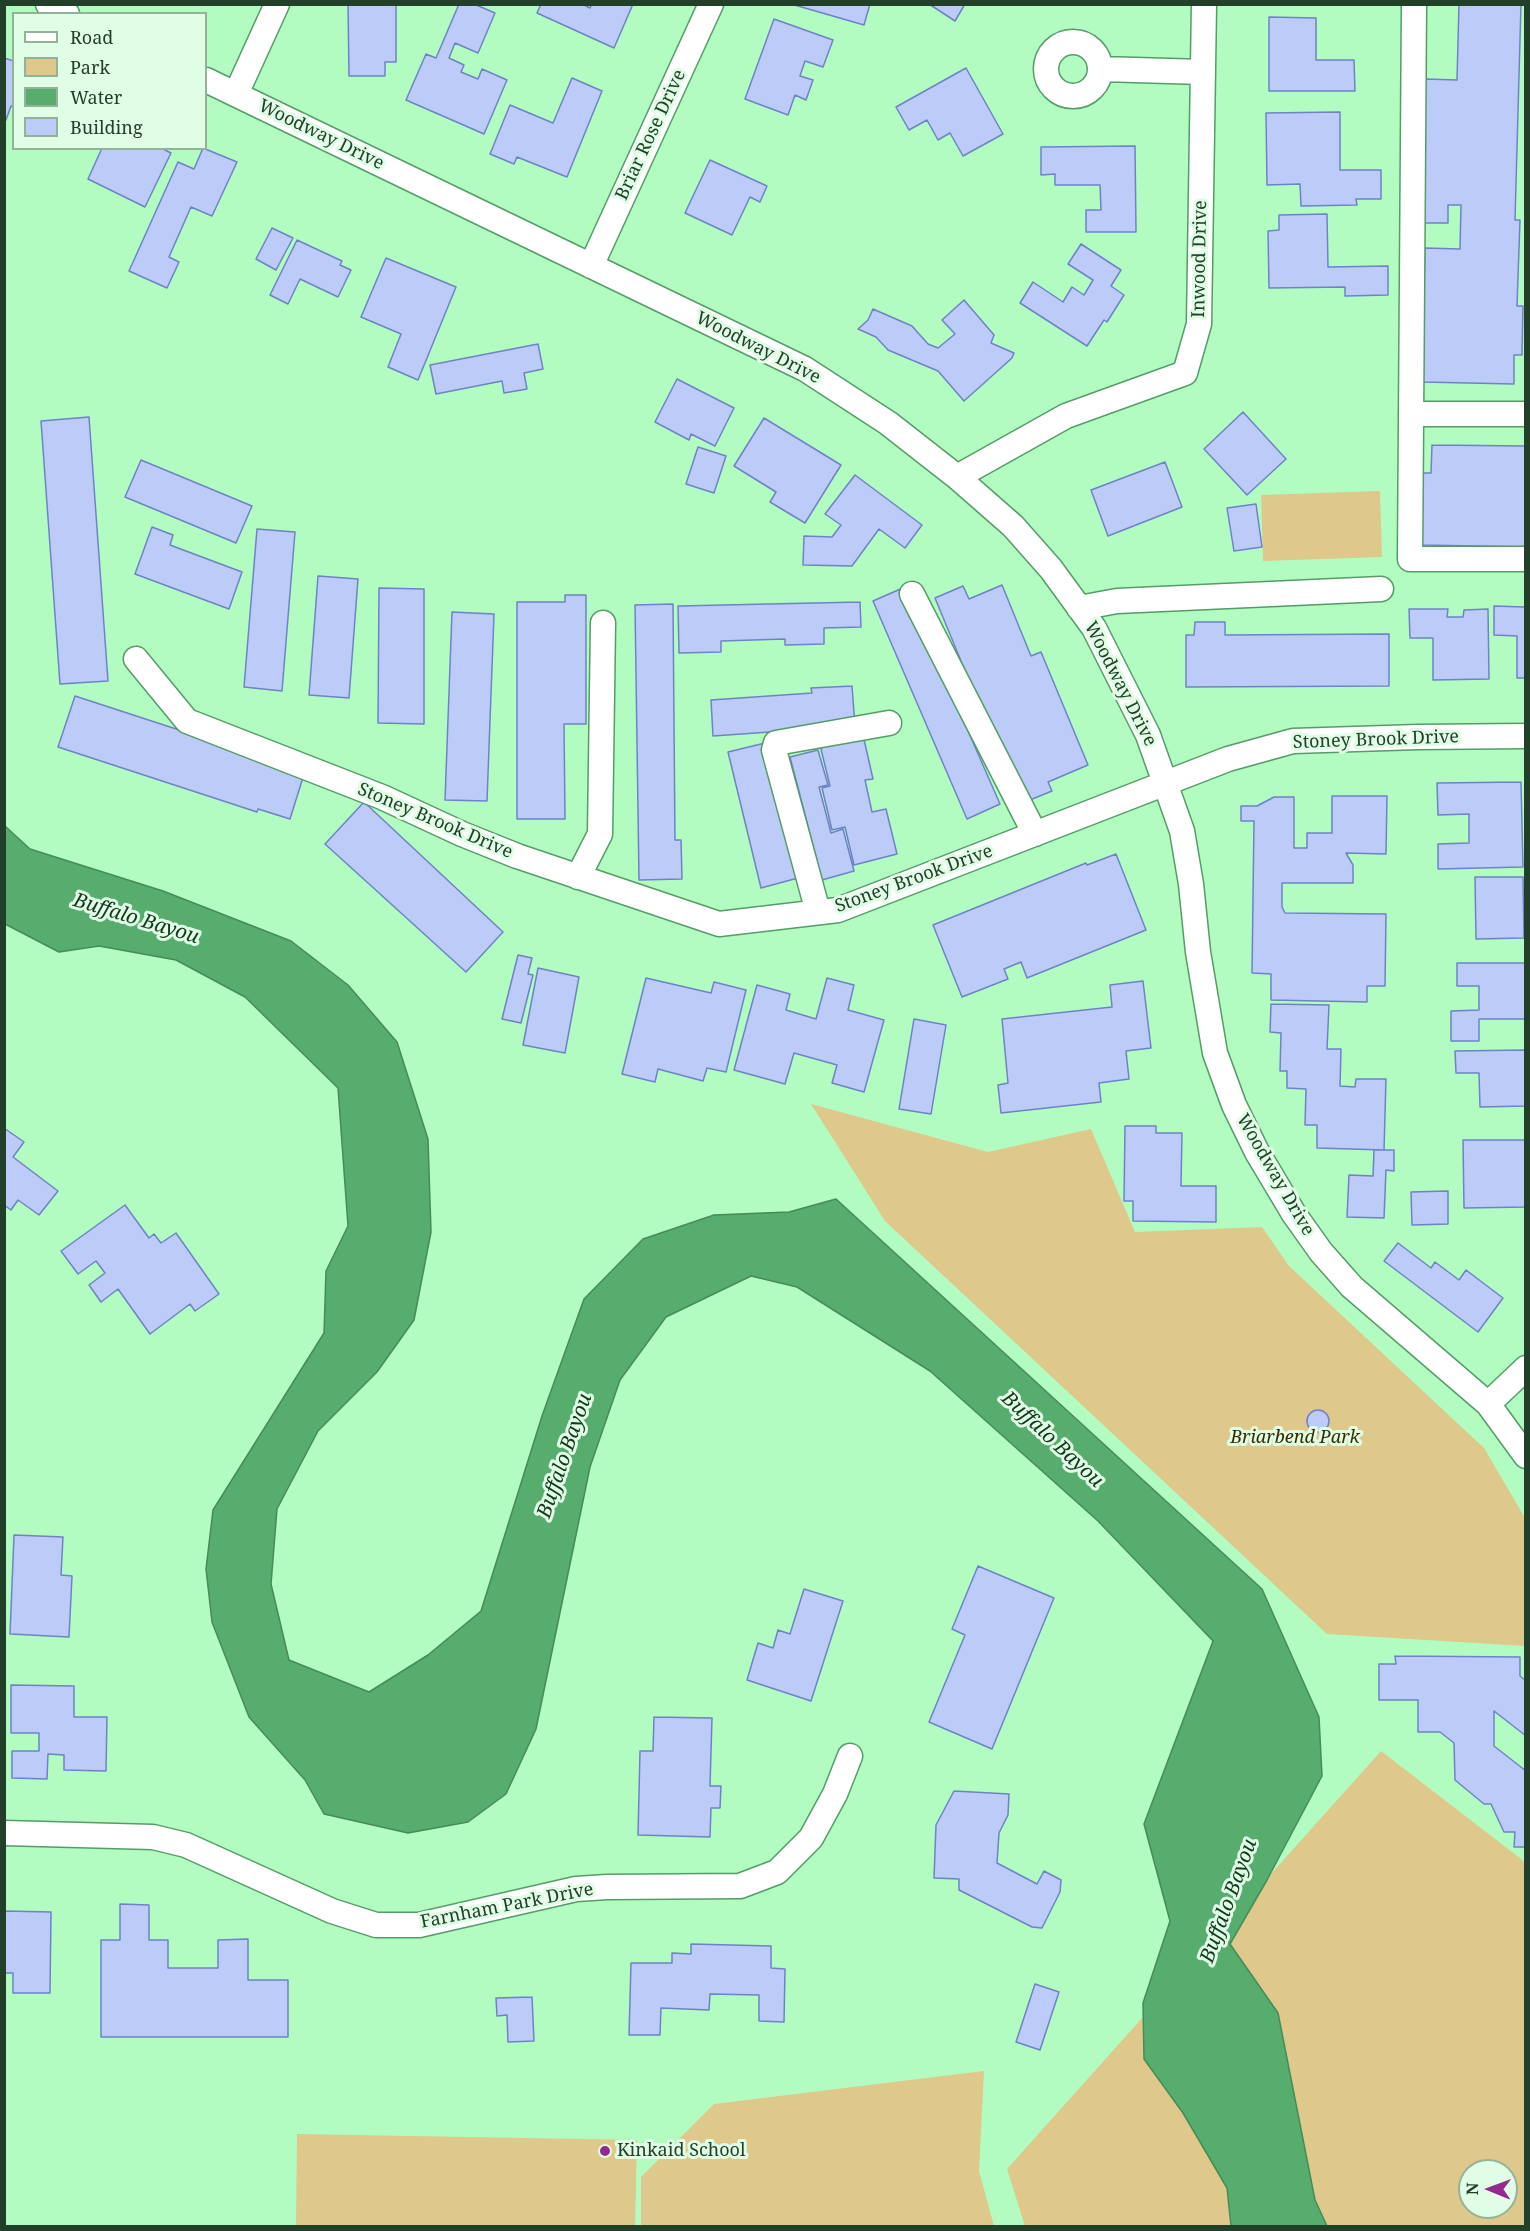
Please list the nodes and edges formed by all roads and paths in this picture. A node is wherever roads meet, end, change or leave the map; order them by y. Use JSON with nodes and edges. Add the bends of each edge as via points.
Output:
{"nodes":[{"id":1,"x":48,"y":4,"type":"edge"},
{"id":2,"x":277,"y":4,"type":"edge"},
{"id":3,"x":711,"y":4,"type":"edge"},
{"id":4,"x":1204,"y":4,"type":"edge"},
{"id":5,"x":1413,"y":4,"type":"edge"},
{"id":6,"x":63,"y":12,"type":"edge"},
{"id":7,"x":1101,"y":69,"type":"dead end"},
{"id":8,"x":1203,"y":72,"type":"junction"},
{"id":9,"x":207,"y":80,"type":"edge"},
{"id":10,"x":236,"y":94,"type":"junction"},
{"id":11,"x":591,"y":266,"type":"junction"},
{"id":12,"x":1411,"y":414,"type":"junction"},
{"id":13,"x":1526,"y":414,"type":"edge"},
{"id":14,"x":957,"y":477,"type":"junction"},
{"id":15,"x":1526,"y":559,"type":"edge"},
{"id":16,"x":1381,"y":590,"type":"dead end"},
{"id":17,"x":912,"y":594,"type":"dead end"},
{"id":18,"x":1079,"y":608,"type":"junction"},
{"id":19,"x":603,"y":623,"type":"dead end"},
{"id":20,"x":136,"y":658,"type":"dead end"},
{"id":21,"x":889,"y":723,"type":"dead end"},
{"id":22,"x":1526,"y":736,"type":"edge"},
{"id":23,"x":1166,"y":782,"type":"junction"},
{"id":24,"x":1035,"y":834,"type":"junction"},
{"id":25,"x":578,"y":877,"type":"junction"},
{"id":26,"x":818,"y":912,"type":"junction"},
{"id":27,"x":1526,"y":1368,"type":"edge"},
{"id":28,"x":1488,"y":1404,"type":"junction"},
{"id":29,"x":1526,"y":1456,"type":"edge"},
{"id":30,"x":850,"y":1756,"type":"dead end"},
{"id":31,"x":4,"y":1833,"type":"edge"}],
"edges":[{"from":1,"to":6,"type":"street"},
{"from":2,"to":10,"type":"street"},
{"from":3,"to":11,"type":"street","name":"Briar Rose Drive"},
{"from":4,"to":8,"type":"street","name":"Inwood Drive"},
{"from":5,"to":12,"type":"street"},
{"from":7,"to":8,"type":"street"},
{"from":8,"to":14,"type":"street","name":"Inwood Drive","via":[[1199,324],[1185,373],[1066,416]]},
{"from":9,"to":10,"type":"street","name":"Woodway Drive"},
{"from":10,"to":11,"type":"street","name":"Woodway Drive"},
{"from":11,"to":14,"type":"street","name":"Woodway Drive","via":[[805,369],[888,423]]},
{"from":12,"to":13,"type":"street"},
{"from":12,"to":15,"type":"street","via":[[1410,559]]},
{"from":14,"to":18,"type":"street","name":"Woodway Drive","via":[[1013,526]]},
{"from":16,"to":18,"type":"street","via":[[1117,601]]},
{"from":17,"to":24,"type":"street"},
{"from":18,"to":23,"type":"street","name":"Woodway Drive","via":[[1094,628],[1148,735]]},
{"from":19,"to":25,"type":"street","via":[[600,834]]},
{"from":20,"to":25,"type":"street","name":"Stoney Brook Drive","via":[[187,721],[382,797],[517,856]]},
{"from":21,"to":26,"type":"street","via":[[776,743],[774,750]]},
{"from":22,"to":23,"type":"street","name":"Stoney Brook Drive","via":[[1293,741]]},
{"from":23,"to":24,"type":"street","name":"Stoney Brook Drive"},
{"from":23,"to":28,"type":"street","name":"Woodway Drive","via":[[1182,831],[1215,1053],[1234,1106],[1257,1152],[1299,1221],[1352,1287]]},
{"from":24,"to":26,"type":"street","name":"Stoney Brook Drive","via":[[838,910]]},
{"from":25,"to":26,"type":"street","name":"Stoney Brook Drive","via":[[719,924]]},
{"from":27,"to":28,"type":"street"},
{"from":28,"to":29,"type":"street","name":"Woodway Drive"},
{"from":30,"to":31,"type":"street","name":"Farnham Park Drive","via":[[811,1838],[777,1872],[740,1886],[576,1889],[419,1925],[376,1925],[332,1911],[186,1845],[153,1837]]}]}
